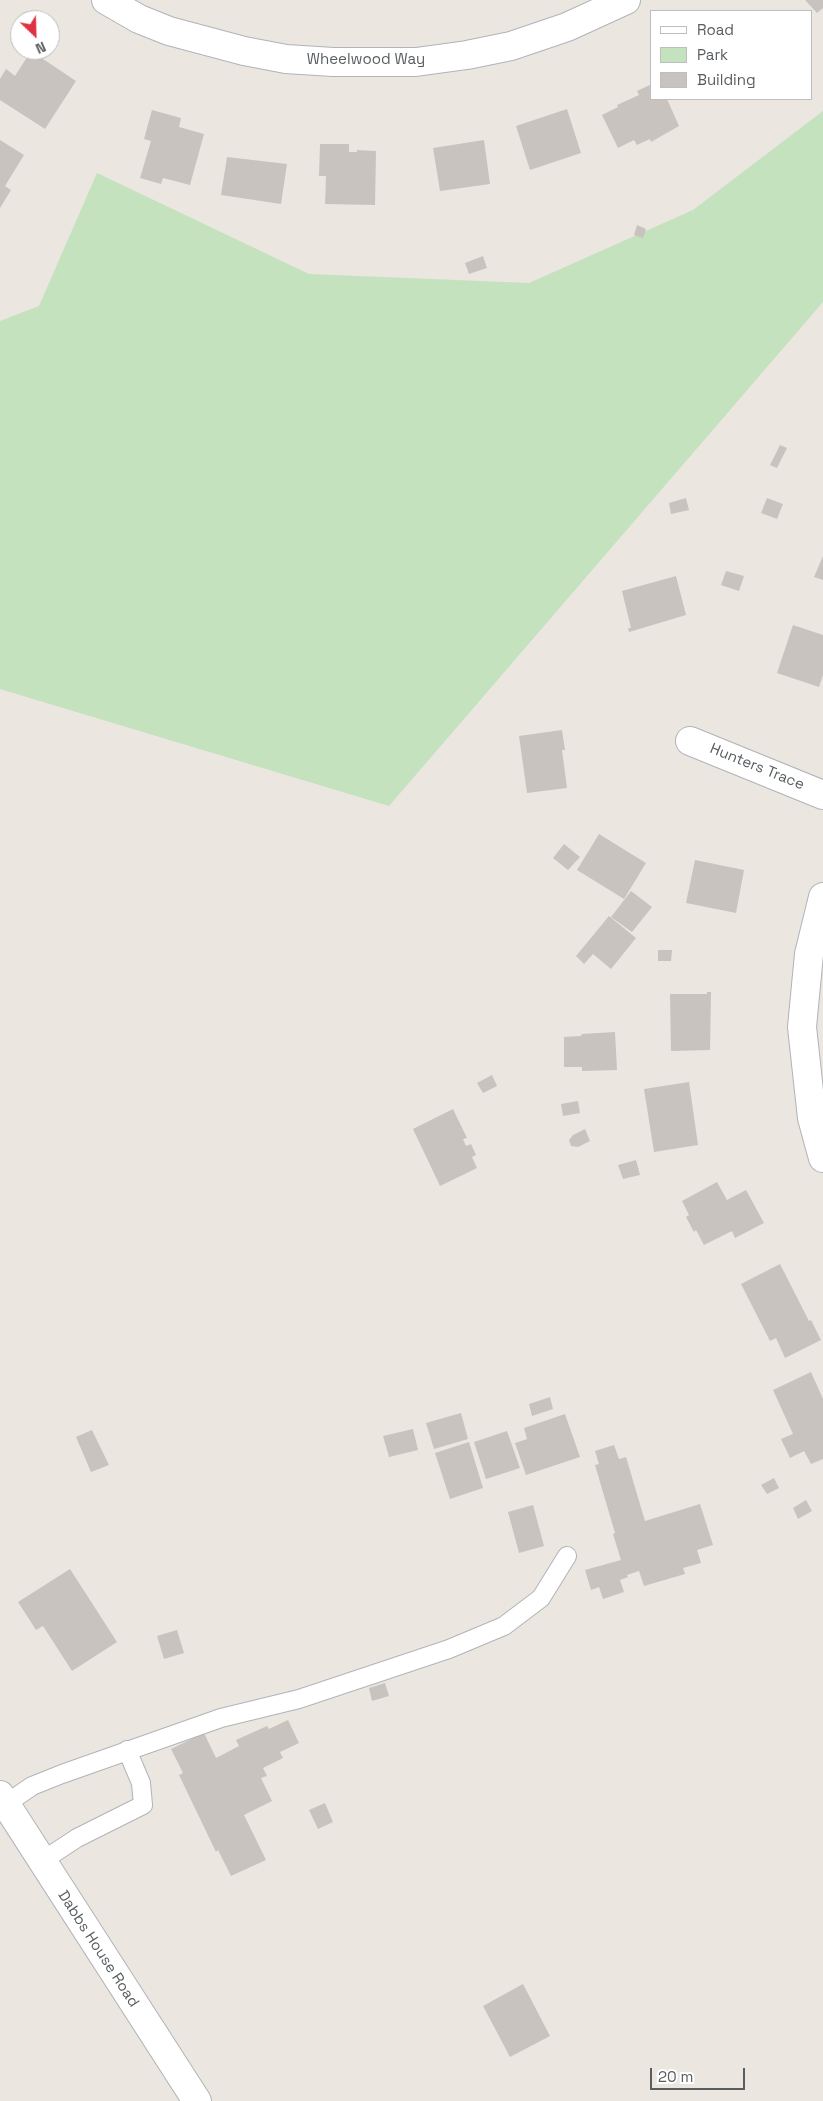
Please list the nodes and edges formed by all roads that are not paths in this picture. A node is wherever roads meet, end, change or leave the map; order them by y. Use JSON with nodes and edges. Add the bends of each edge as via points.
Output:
{"nodes":[{"id":1,"x":106,"y":0,"type":"edge"},
{"id":2,"x":626,"y":0,"type":"edge"},
{"id":3,"x":690,"y":741,"type":"dead end"},
{"id":4,"x":823,"y":794,"type":"edge"},
{"id":5,"x":823,"y":897,"type":"edge"},
{"id":6,"x":823,"y":1158,"type":"edge"},
{"id":7,"x":567,"y":1556,"type":"dead end"},
{"id":8,"x":127,"y":1750,"type":"junction"},
{"id":9,"x":3,"y":1800,"type":"edge"},
{"id":10,"x":42,"y":1861,"type":"junction"},
{"id":11,"x":197,"y":2101,"type":"edge"}],
"edges":[{"from":1,"to":2,"type":"street","name":"Wheelwood Way","via":[[169,31],[286,59],[333,62],[416,62],[512,46],[566,27]]},
{"from":3,"to":4,"type":"street","name":"Hunters Trace"},
{"from":5,"to":6,"type":"street","via":[[809,954],[802,1027],[812,1118]]},
{"from":7,"to":8,"type":"lane","via":[[541,1598],[504,1626],[449,1649],[299,1699],[221,1718]]},
{"from":8,"to":9,"type":"lane"},
{"from":8,"to":10,"type":"lane","via":[[141,1783],[143,1805],[77,1838]]},
{"from":9,"to":10,"type":"street","name":"Dabbs House Road"},
{"from":10,"to":11,"type":"street","name":"Dabbs House Road"}]}
